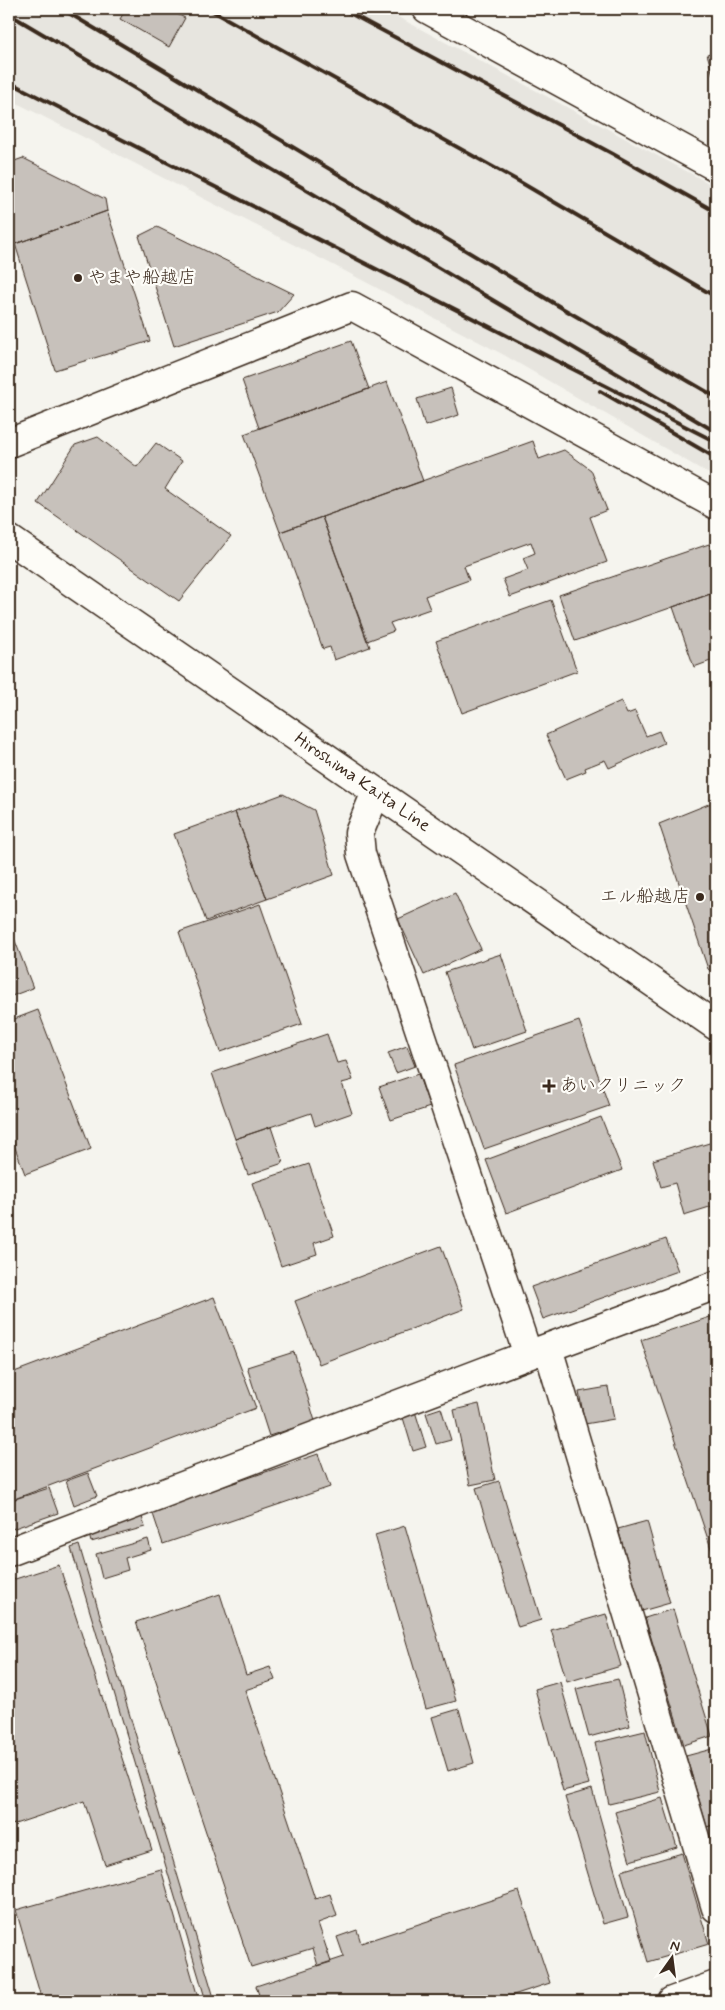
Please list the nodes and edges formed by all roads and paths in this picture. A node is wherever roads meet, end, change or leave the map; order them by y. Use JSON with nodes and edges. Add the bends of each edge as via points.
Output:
{"nodes":[{"id":1,"x":427,"y":9,"type":"edge"},
{"id":2,"x":716,"y":167,"type":"edge"},
{"id":3,"x":9,"y":443,"type":"edge"},
{"id":4,"x":716,"y":505,"type":"edge"},
{"id":5,"x":9,"y":539,"type":"edge"},
{"id":6,"x":376,"y":792,"type":"junction"},
{"id":7,"x":716,"y":1026,"type":"edge"},
{"id":8,"x":716,"y":1285,"type":"edge"},
{"id":9,"x":538,"y":1351,"type":"junction"},
{"id":10,"x":9,"y":1552,"type":"edge"},
{"id":11,"x":716,"y":1908,"type":"edge"},
{"id":12,"x":716,"y":1985,"type":"edge"},
{"id":13,"x":672,"y":2001,"type":"edge"}],
"edges":[{"from":1,"to":2,"type":"street"},
{"from":3,"to":4,"type":"street","via":[[352,306]]},
{"from":5,"to":6,"type":"street","name":"Hiroshima Kaita Line"},
{"from":6,"to":7,"type":"street","name":"Hiroshima Kaita Line"},
{"from":6,"to":9,"type":"street","via":[[359,833],[361,854]]},
{"from":8,"to":9,"type":"street"},
{"from":9,"to":10,"type":"street"},
{"from":9,"to":11,"type":"street"},
{"from":12,"to":13,"type":"street"}]}
